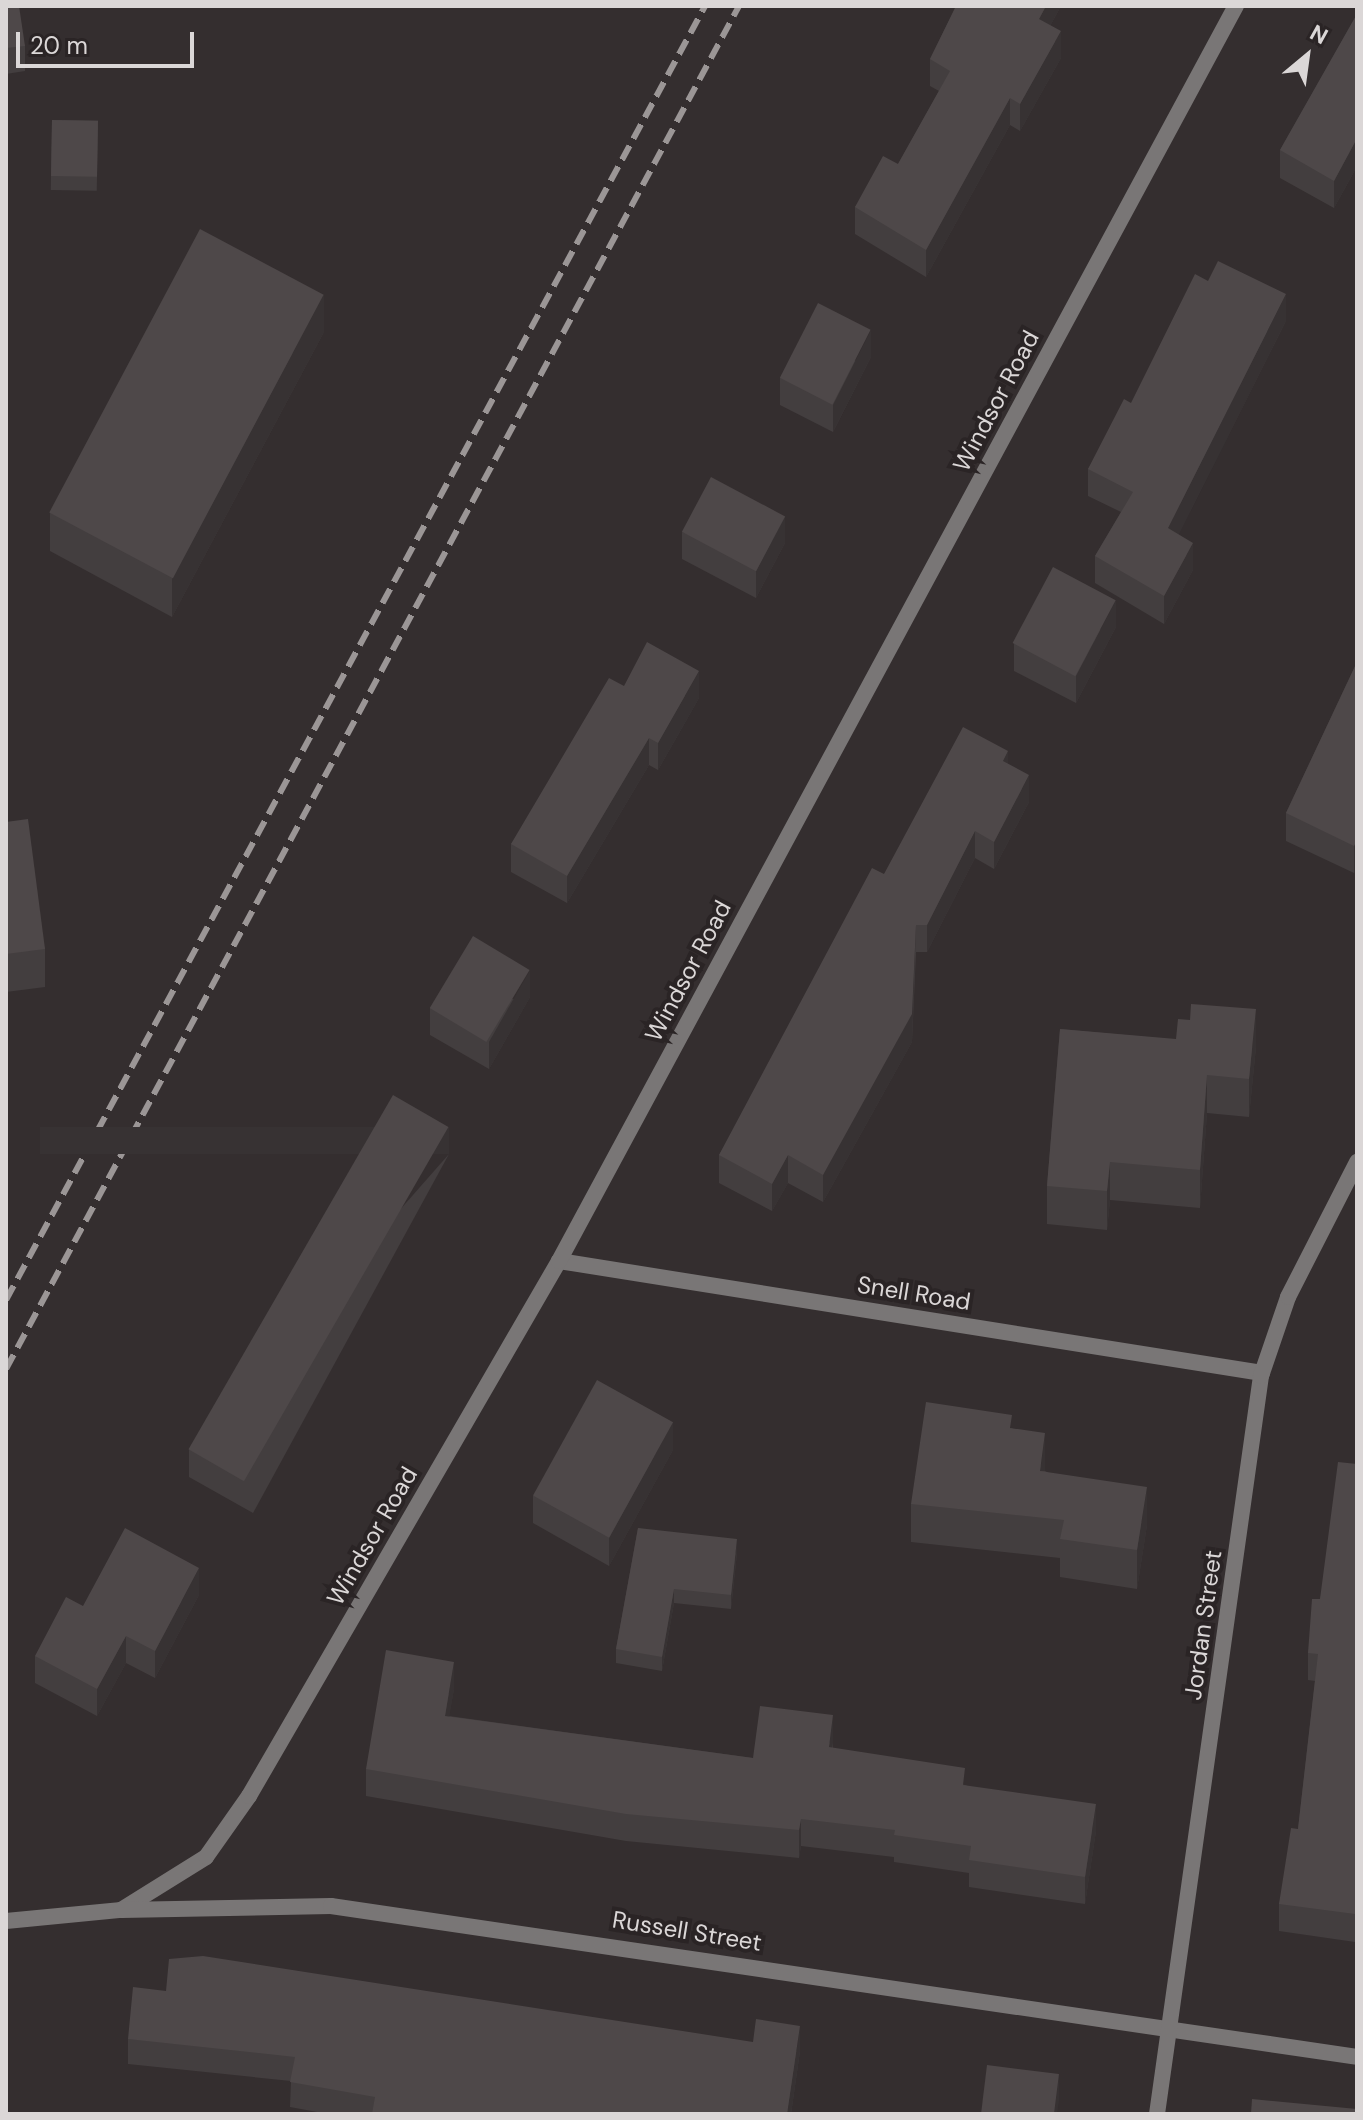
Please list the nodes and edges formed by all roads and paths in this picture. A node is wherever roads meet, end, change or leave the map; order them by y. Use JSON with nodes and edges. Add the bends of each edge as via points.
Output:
{"nodes":[{"id":1,"x":1236,"y":6,"type":"edge"},
{"id":2,"x":1357,"y":1162,"type":"edge"},
{"id":3,"x":559,"y":1261,"type":"junction"},
{"id":4,"x":1262,"y":1373,"type":"junction"},
{"id":5,"x":121,"y":1910,"type":"junction"},
{"id":6,"x":6,"y":1921,"type":"edge"},
{"id":7,"x":1170,"y":2029,"type":"junction"},
{"id":8,"x":1357,"y":2057,"type":"edge"},
{"id":9,"x":1157,"y":2114,"type":"edge"}],
"edges":[{"from":1,"to":3,"type":"street","name":"Windsor Road"},
{"from":2,"to":4,"type":"street","name":"Jordan Street","via":[[1288,1297]]},
{"from":3,"to":4,"type":"street","name":"Snell Road"},
{"from":3,"to":5,"type":"street","name":"Windsor Road","via":[[249,1796],[206,1857]]},
{"from":4,"to":7,"type":"street","name":"Jordan Street"},
{"from":5,"to":6,"type":"street","name":"Russell Street"},
{"from":5,"to":7,"type":"street","name":"Russell Street","via":[[331,1906]]},
{"from":7,"to":8,"type":"street","name":"Russell Street"},
{"from":7,"to":9,"type":"street","name":"Jordan Street"}]}
